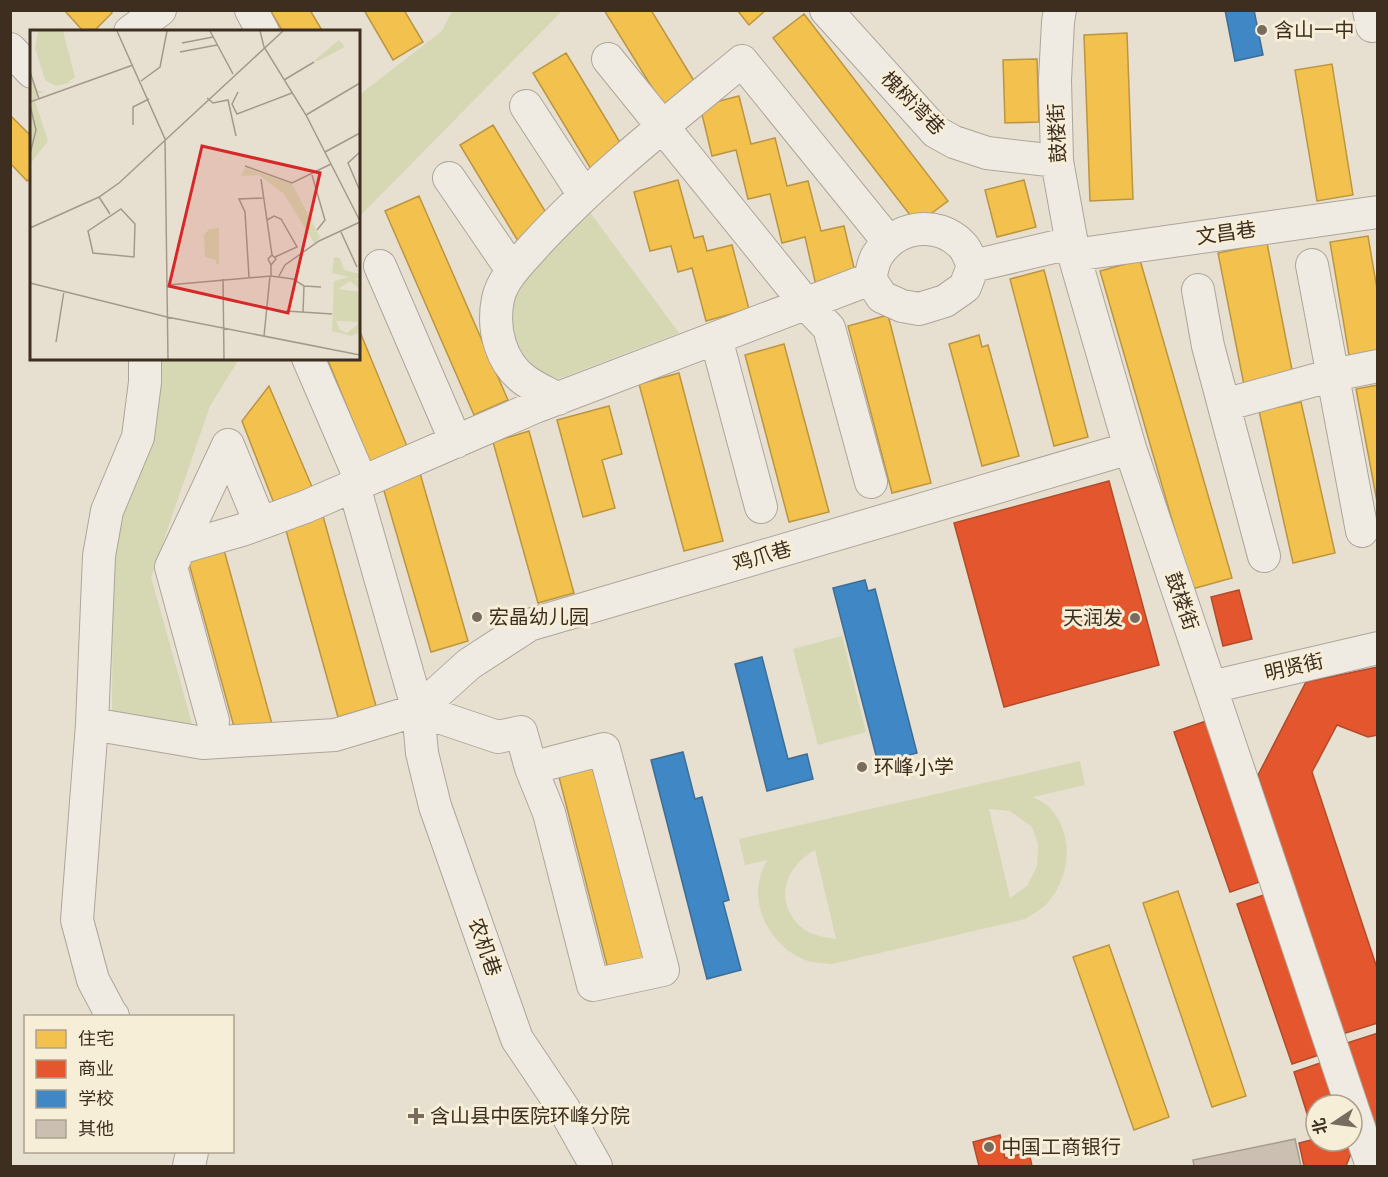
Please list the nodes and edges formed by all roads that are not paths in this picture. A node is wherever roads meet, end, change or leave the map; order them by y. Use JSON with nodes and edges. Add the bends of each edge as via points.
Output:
{"nodes":[{"id":1,"x":251,"y":10,"type":"edge"},
{"id":2,"x":826,"y":10,"type":"edge"},
{"id":3,"x":159,"y":11,"type":"edge"},
{"id":4,"x":1059,"y":16,"type":"edge"},
{"id":5,"x":133,"y":30,"type":"edge"},
{"id":6,"x":170,"y":30,"type":"edge"},
{"id":7,"x":262,"y":30,"type":"edge"},
{"id":8,"x":10,"y":49,"type":"edge"},
{"id":9,"x":608,"y":59,"type":"dead end"},
{"id":10,"x":30,"y":70,"type":"edge"},
{"id":11,"x":526,"y":106,"type":"dead end"},
{"id":12,"x":663,"y":127,"type":"junction"},
{"id":13,"x":1057,"y":161,"type":"junction"},
{"id":14,"x":449,"y":178,"type":"dead end"},
{"id":15,"x":584,"y":195,"type":"junction"},
{"id":16,"x":1377,"y":212,"type":"edge"},
{"id":17,"x":888,"y":241,"type":"junction"},
{"id":18,"x":1072,"y":249,"type":"junction"},
{"id":19,"x":1312,"y":265,"type":"dead end"},
{"id":20,"x":380,"y":266,"type":"dead end"},
{"id":21,"x":973,"y":266,"type":"junction"},
{"id":22,"x":512,"y":270,"type":"junction"},
{"id":23,"x":870,"y":279,"type":"junction"},
{"id":24,"x":1198,"y":290,"type":"dead end"},
{"id":25,"x":806,"y":304,"type":"junction"},
{"id":26,"x":716,"y":338,"type":"junction"},
{"id":27,"x":145,"y":360,"type":"edge"},
{"id":28,"x":309,"y":360,"type":"edge"},
{"id":29,"x":1377,"y":366,"type":"edge"},
{"id":30,"x":1332,"y":375,"type":"junction"},
{"id":31,"x":558,"y":399,"type":"junction"},
{"id":32,"x":1224,"y":405,"type":"junction"},
{"id":33,"x":456,"y":442,"type":"junction"},
{"id":34,"x":1130,"y":448,"type":"junction"},
{"id":35,"x":871,"y":482,"type":"dead end"},
{"id":36,"x":358,"y":484,"type":"junction"},
{"id":37,"x":761,"y":507,"type":"dead end"},
{"id":38,"x":261,"y":523,"type":"junction"},
{"id":39,"x":1362,"y":531,"type":"dead end"},
{"id":40,"x":180,"y":548,"type":"junction"},
{"id":41,"x":1264,"y":556,"type":"dead end"},
{"id":42,"x":1377,"y":648,"type":"edge"},
{"id":43,"x":1211,"y":687,"type":"junction"},
{"id":44,"x":418,"y":710,"type":"junction"},
{"id":45,"x":213,"y":721,"type":"dead end"},
{"id":46,"x":92,"y":724,"type":"junction"},
{"id":47,"x":531,"y":768,"type":"junction"},
{"id":48,"x":112,"y":1015,"type":"edge"},
{"id":49,"x":596,"y":1167,"type":"edge"},
{"id":50,"x":1372,"y":1167,"type":"edge"}],
"edges":[{"from":1,"to":7,"type":"street"},
{"from":2,"to":13,"type":"street","name":"槐树湾巷","via":[[936,132],[987,153]]},
{"from":3,"to":5,"type":"street"},
{"from":3,"to":6,"type":"street"},
{"from":4,"to":13,"type":"street","name":"鼓楼街","via":[[1055,80]]},
{"from":8,"to":10,"type":"street"},
{"from":9,"to":12,"type":"street"},
{"from":11,"to":15,"type":"street"},
{"from":12,"to":15,"type":"street"},
{"from":12,"to":17,"type":"street","via":[[742,61]]},
{"from":12,"to":25,"type":"street"},
{"from":13,"to":18,"type":"street","name":"鼓楼街"},
{"from":14,"to":22,"type":"street"},
{"from":15,"to":22,"type":"street"},
{"from":16,"to":18,"type":"street","name":"文昌巷"},
{"from":17,"to":21,"type":"street","via":[[903,232],[925,229],[948,233],[964,246]]},
{"from":17,"to":23,"type":"street","via":[[875,258]]},
{"from":18,"to":21,"type":"street","name":"文昌巷"},
{"from":18,"to":34,"type":"street","name":"鼓楼街"},
{"from":19,"to":30,"type":"street"},
{"from":20,"to":33,"type":"street"},
{"from":21,"to":23,"type":"street","via":[[965,287],[945,301],[919,309],[882,297]]},
{"from":22,"to":31,"type":"street","via":[[498,297],[495,321],[499,343],[509,364],[524,380]]},
{"from":23,"to":25,"type":"street"},
{"from":24,"to":32,"type":"street"},
{"from":25,"to":26,"type":"street"},
{"from":25,"to":35,"type":"street","via":[[829,328]]},
{"from":26,"to":31,"type":"street"},
{"from":26,"to":37,"type":"street"},
{"from":27,"to":46,"type":"street","via":[[138,436],[107,511],[99,556]]},
{"from":28,"to":36,"type":"street","name":"农机巷"},
{"from":29,"to":30,"type":"street"},
{"from":30,"to":32,"type":"street"},
{"from":30,"to":39,"type":"street"},
{"from":31,"to":33,"type":"street"},
{"from":32,"to":41,"type":"street"},
{"from":33,"to":36,"type":"street"},
{"from":34,"to":43,"type":"street","name":"鼓楼街"},
{"from":34,"to":44,"type":"street","name":"鸡爪巷","via":[[529,625],[469,664]]},
{"from":36,"to":38,"type":"street"},
{"from":36,"to":44,"type":"street","name":"农机巷"},
{"from":38,"to":40,"type":"street"},
{"from":38,"to":40,"type":"street","via":[[228,445]]},
{"from":40,"to":45,"type":"street","via":[[171,567]]},
{"from":42,"to":43,"type":"street","name":"明贤街"},
{"from":43,"to":50,"type":"street","name":"鼓楼街"},
{"from":44,"to":46,"type":"street","via":[[335,735],[203,743]]},
{"from":44,"to":47,"type":"street","via":[[498,736],[521,732]]},
{"from":44,"to":49,"type":"street","name":"农机巷","via":[[422,753],[435,806],[517,1039],[564,1109]]},
{"from":46,"to":48,"type":"street","via":[[77,920],[93,980]]},
{"from":47,"to":47,"type":"street","via":[[549,813],[593,985],[663,970],[603,749]]}]}
